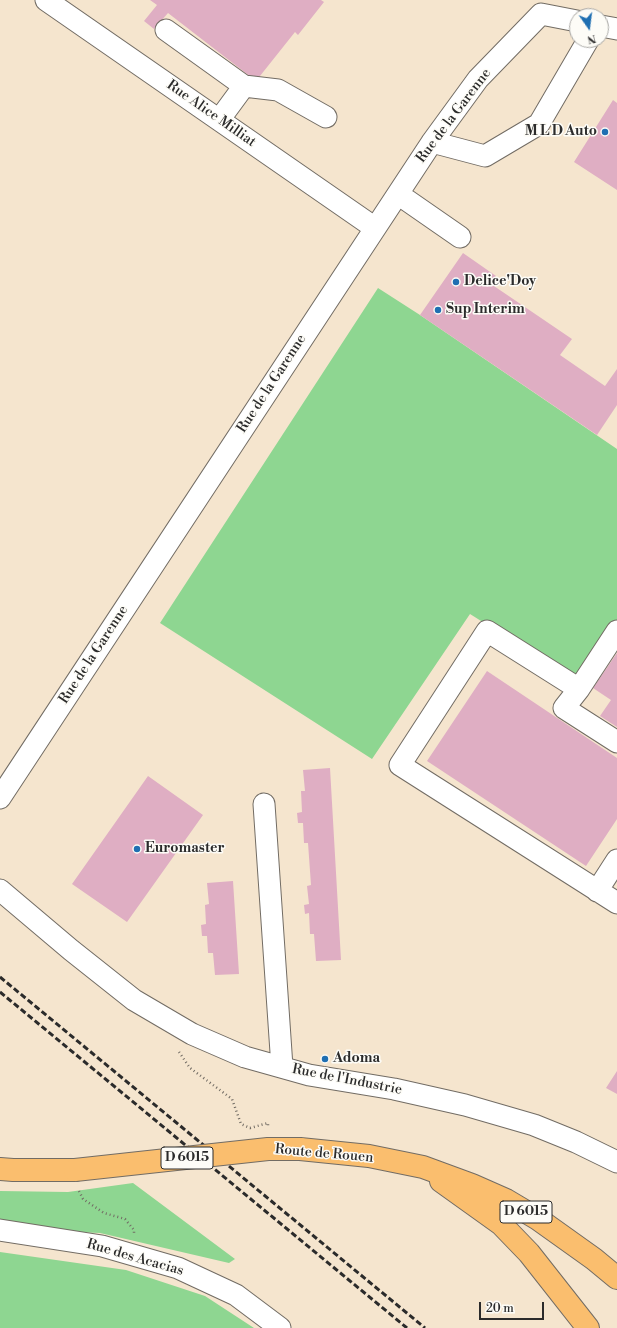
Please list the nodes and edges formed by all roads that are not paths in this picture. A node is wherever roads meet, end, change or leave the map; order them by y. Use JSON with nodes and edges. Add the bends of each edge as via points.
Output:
{"nodes":[{"id":1,"x":46,"y":0,"type":"edge"},
{"id":2,"x":538,"y":7,"type":"edge"},
{"id":3,"x":569,"y":18,"type":"edge"},
{"id":4,"x":166,"y":30,"type":"dead end"},
{"id":5,"x":583,"y":48,"type":"edge"},
{"id":6,"x":244,"y":86,"type":"junction"},
{"id":7,"x":326,"y":117,"type":"dead end"},
{"id":8,"x":219,"y":120,"type":"junction"},
{"id":9,"x":432,"y":142,"type":"junction"},
{"id":10,"x":398,"y":194,"type":"junction"},
{"id":11,"x":375,"y":228,"type":"junction"},
{"id":12,"x":460,"y":237,"type":"dead end"},
{"id":13,"x":617,"y":631,"type":"edge"},
{"id":14,"x":579,"y":689,"type":"junction"},
{"id":15,"x":617,"y":742,"type":"edge"},
{"id":16,"x":0,"y":798,"type":"edge"},
{"id":17,"x":264,"y":804,"type":"dead end"},
{"id":18,"x":617,"y":860,"type":"edge"},
{"id":19,"x":0,"y":890,"type":"edge"},
{"id":20,"x":597,"y":891,"type":"junction"},
{"id":21,"x":617,"y":903,"type":"edge"},
{"id":22,"x":282,"y":1067,"type":"junction"},
{"id":23,"x":617,"y":1162,"type":"edge"},
{"id":24,"x":423,"y":1167,"type":"junction"},
{"id":25,"x":0,"y":1169,"type":"edge"},
{"id":26,"x":0,"y":1230,"type":"edge"},
{"id":27,"x":617,"y":1278,"type":"edge"},
{"id":28,"x":280,"y":1328,"type":"edge"},
{"id":29,"x":588,"y":1328,"type":"edge"}],
"edges":[{"from":1,"to":8,"type":"street","name":"Rue Alice Milliat"},
{"from":2,"to":3,"type":"street","name":"Rue de la Garenne"},
{"from":2,"to":9,"type":"street","name":"Rue de la Garenne","via":[[478,79]]},
{"from":4,"to":6,"type":"street"},
{"from":5,"to":9,"type":"street","via":[[539,124],[484,156]]},
{"from":6,"to":7,"type":"street","via":[[278,90]]},
{"from":6,"to":8,"type":"street"},
{"from":8,"to":11,"type":"street","name":"Rue Alice Milliat"},
{"from":9,"to":10,"type":"street","name":"Rue de la Garenne"},
{"from":10,"to":11,"type":"street","name":"Rue de la Garenne"},
{"from":10,"to":12,"type":"street"},
{"from":11,"to":16,"type":"street","name":"Rue de la Garenne"},
{"from":13,"to":14,"type":"street"},
{"from":14,"to":15,"type":"street","via":[[564,708]]},
{"from":14,"to":20,"type":"street","via":[[487,631],[400,765]]},
{"from":17,"to":22,"type":"street"},
{"from":18,"to":20,"type":"street"},
{"from":19,"to":22,"type":"street","name":"Rue de l'Industrie","via":[[134,1000],[192,1034],[245,1057]]},
{"from":20,"to":21,"type":"street"},
{"from":22,"to":23,"type":"street","name":"Rue de l'Industrie","via":[[465,1105],[534,1125]]},
{"from":24,"to":25,"type":"main road","name":"Route de Rouen","number":"D 6015","bridge":true,"via":[[369,1156],[300,1149],[268,1149],[75,1178]]},
{"from":24,"to":27,"type":"main road","name":"Route de Rouen","number":"D 6015","via":[[472,1184],[506,1200],[532,1215]]},
{"from":24,"to":29,"type":"main road","via":[[501,1224],[529,1253]]},
{"from":26,"to":28,"type":"street","name":"Rue des Acacias","via":[[102,1246],[178,1268],[236,1295]]}]}
